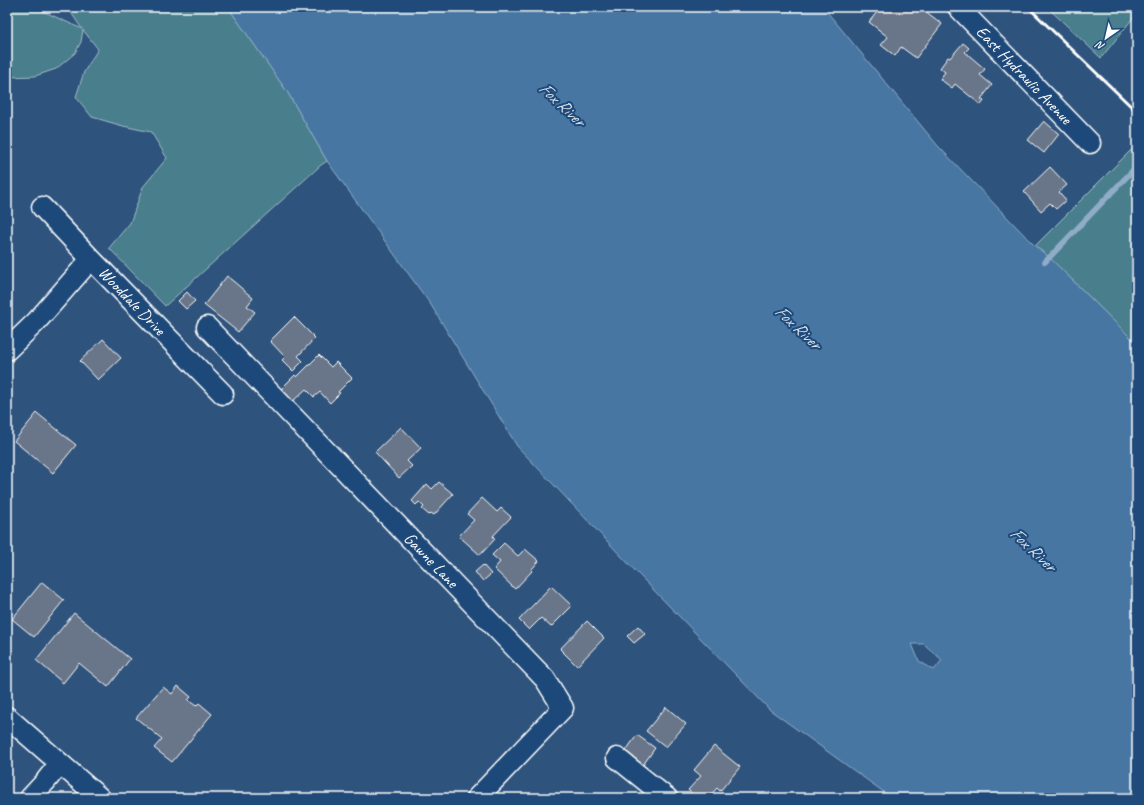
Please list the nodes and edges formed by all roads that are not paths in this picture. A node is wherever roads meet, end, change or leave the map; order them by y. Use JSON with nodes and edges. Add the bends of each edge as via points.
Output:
{"nodes":[{"id":1,"x":958,"y":7,"type":"edge"},
{"id":2,"x":1090,"y":143,"type":"dead end"},
{"id":3,"x":42,"y":207,"type":"dead end"},
{"id":4,"x":90,"y":259,"type":"junction"},
{"id":5,"x":207,"y":327,"type":"dead end"},
{"id":6,"x":7,"y":350,"type":"edge"},
{"id":7,"x":223,"y":394,"type":"dead end"},
{"id":8,"x":7,"y":717,"type":"edge"},
{"id":9,"x":617,"y":758,"type":"dead end"},
{"id":10,"x":60,"y":762,"type":"junction"},
{"id":11,"x":30,"y":798,"type":"edge"},
{"id":12,"x":100,"y":798,"type":"edge"},
{"id":13,"x":477,"y":798,"type":"edge"},
{"id":14,"x":667,"y":798,"type":"edge"}],
"edges":[{"from":1,"to":2,"type":"street","name":"East Hydraulic Avenue"},
{"from":3,"to":4,"type":"street","name":"Wooddale Drive"},
{"from":4,"to":6,"type":"street","via":[[36,322]]},
{"from":4,"to":7,"type":"street","name":"Wooddale Drive"},
{"from":5,"to":13,"type":"street","name":"Gawne Lane","via":[[545,679],[563,708]]},
{"from":8,"to":10,"type":"street"},
{"from":9,"to":14,"type":"street"},
{"from":10,"to":11,"type":"street"},
{"from":10,"to":12,"type":"street"}]}
